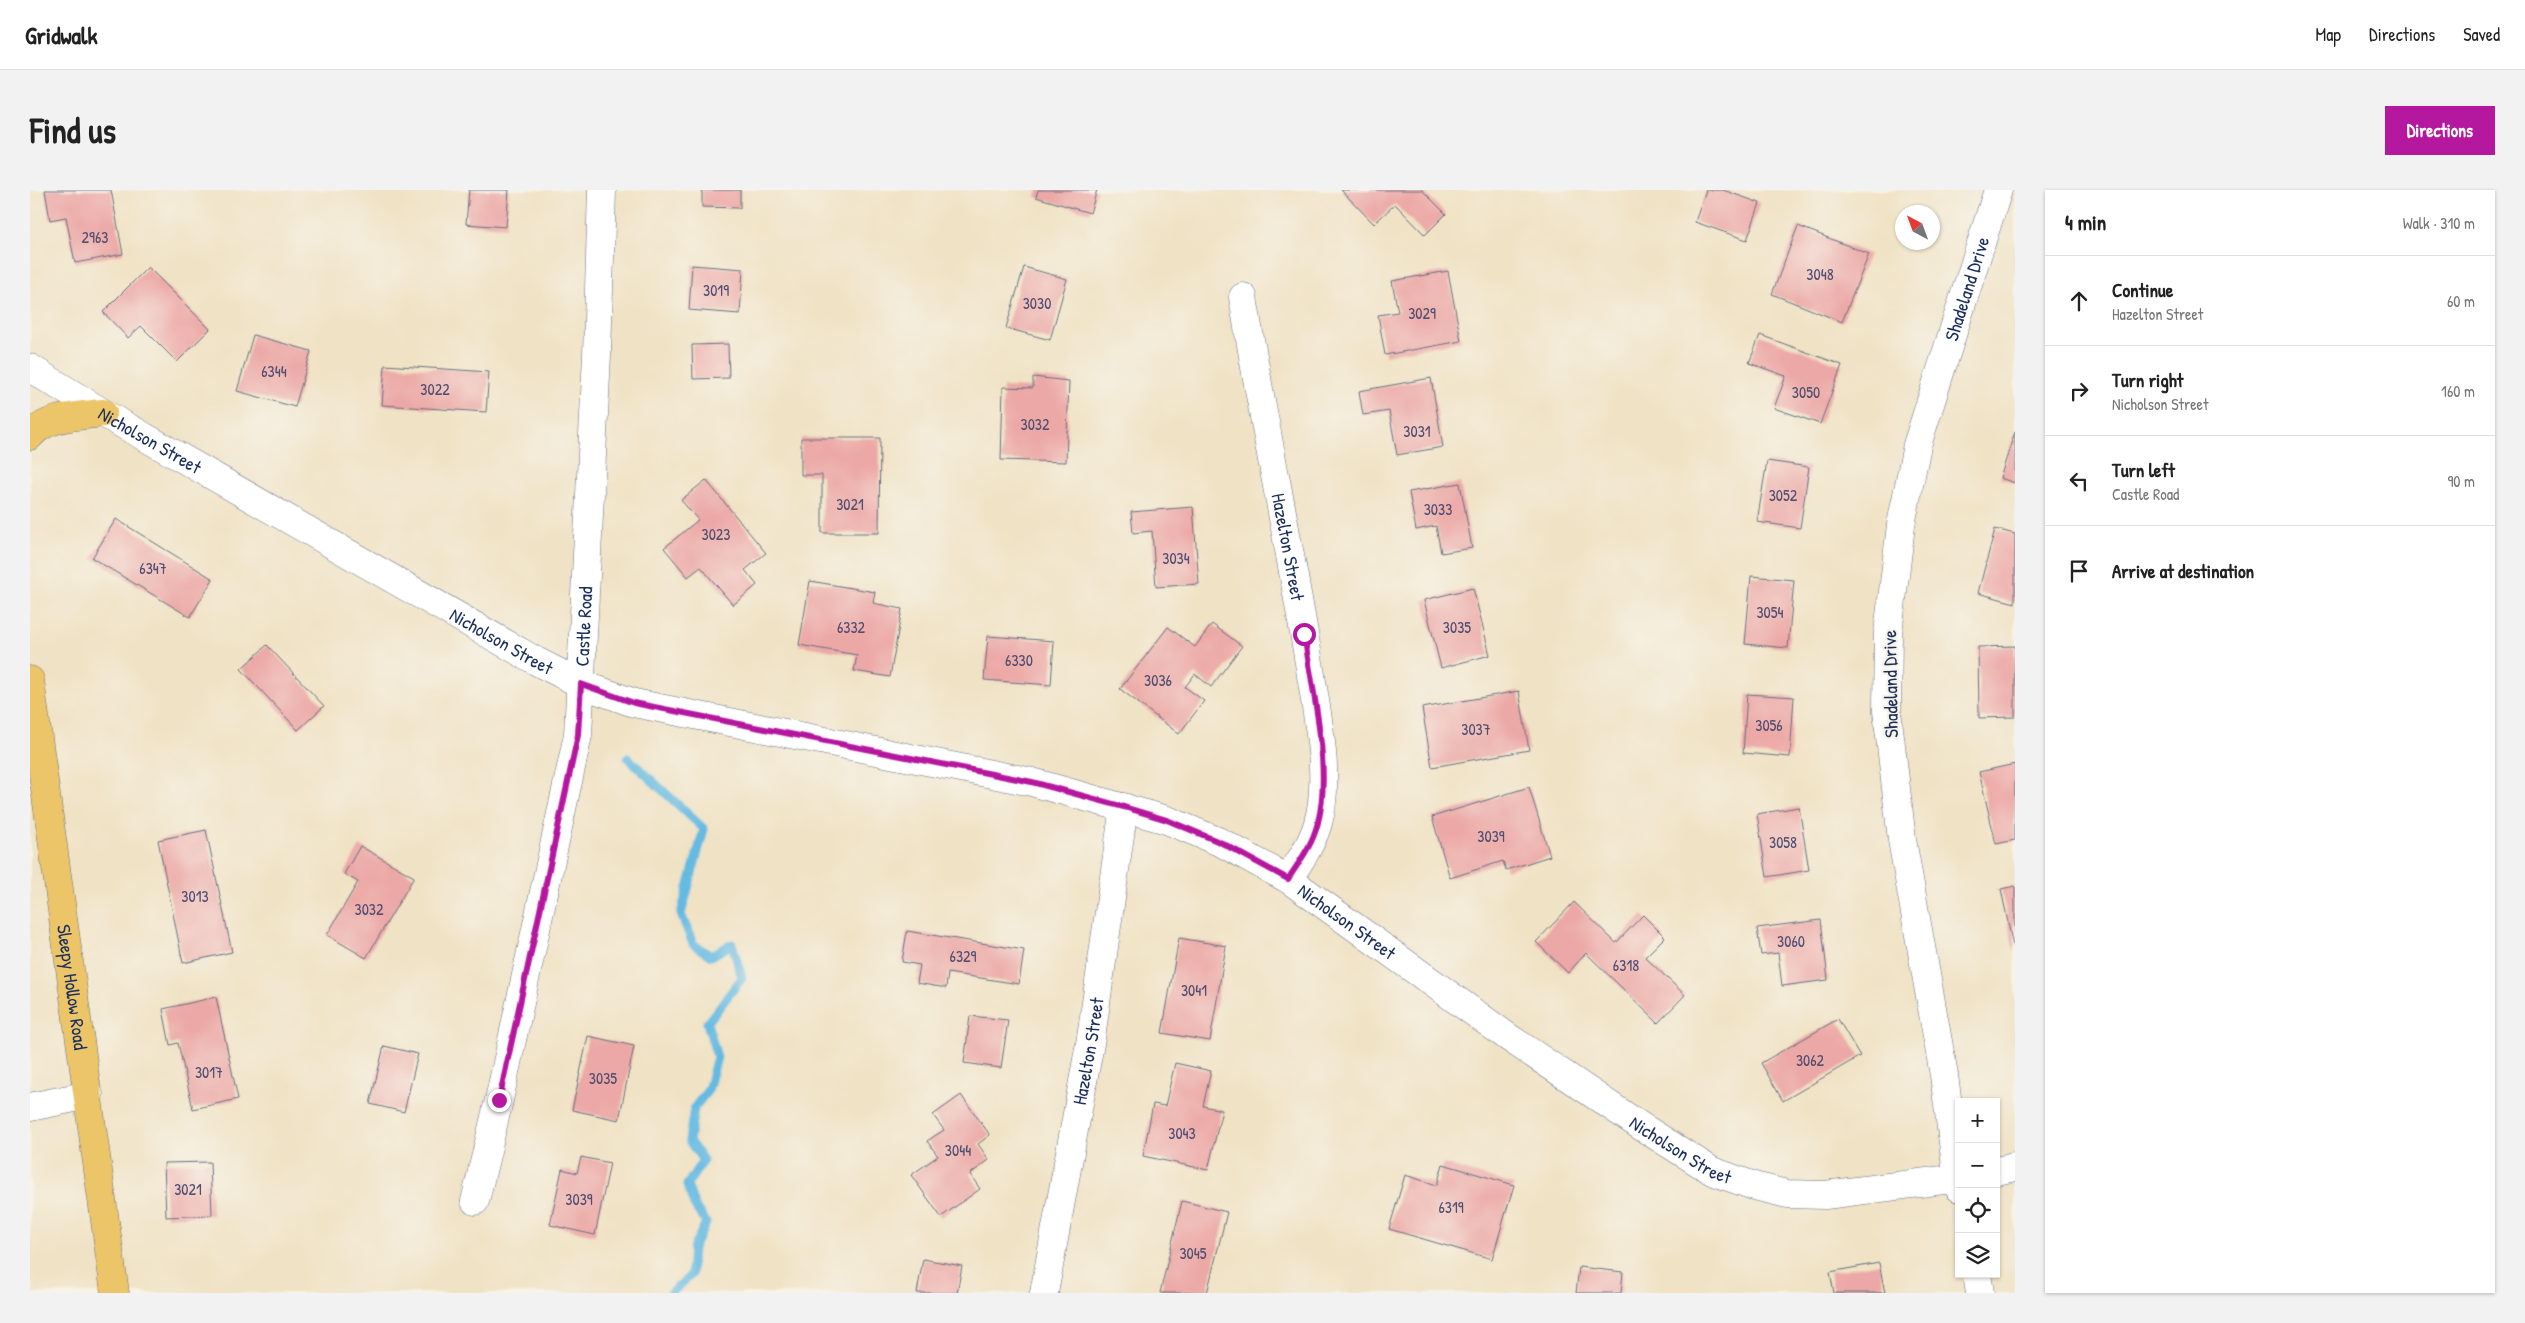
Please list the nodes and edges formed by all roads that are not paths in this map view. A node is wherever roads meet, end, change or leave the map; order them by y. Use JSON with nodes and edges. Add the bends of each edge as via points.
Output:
{"nodes":[{"id":1,"x":602,"y":190,"type":"edge"},
{"id":2,"x":1998,"y":190,"type":"edge"},
{"id":3,"x":1243,"y":297,"type":"dead end"},
{"id":4,"x":30,"y":368,"type":"edge"},
{"id":5,"x":103,"y":413,"type":"junction"},
{"id":6,"x":30,"y":436,"type":"edge"},
{"id":7,"x":30,"y":680,"type":"edge"},
{"id":8,"x":581,"y":684,"type":"junction"},
{"id":9,"x":1124,"y":807,"type":"junction"},
{"id":10,"x":1288,"y":879,"type":"junction"},
{"id":11,"x":89,"y":1095,"type":"junction"},
{"id":12,"x":30,"y":1107,"type":"edge"},
{"id":13,"x":1955,"y":1158,"type":"edge"},
{"id":14,"x":2015,"y":1167,"type":"edge"},
{"id":15,"x":2000,"y":1170,"type":"edge"},
{"id":16,"x":1955,"y":1181,"type":"edge"},
{"id":17,"x":475,"y":1201,"type":"dead end"},
{"id":18,"x":1977,"y":1278,"type":"edge"},
{"id":19,"x":115,"y":1293,"type":"edge"},
{"id":20,"x":1044,"y":1293,"type":"edge"},
{"id":21,"x":1980,"y":1293,"type":"edge"}],
"edges":[{"from":1,"to":8,"type":"street","name":"Castle Road"},
{"from":2,"to":13,"type":"street","name":"Shadeland Drive","via":[[1917,445],[1901,525],[1888,633],[1887,710],[1902,840],[1944,1075]]},
{"from":3,"to":10,"type":"street","name":"Hazelton Street","via":[[1304,634],[1319,731],[1323,782],[1318,822],[1307,851]]},
{"from":4,"to":5,"type":"street","name":"Nicholson Street"},
{"from":5,"to":6,"type":"main road","via":[[61,419]]},
{"from":5,"to":8,"type":"street","name":"Nicholson Street"},
{"from":7,"to":11,"type":"main road","name":"Sleepy Hollow Road"},
{"from":8,"to":9,"type":"street","name":"Nicholson Street","via":[[634,703],[1032,782]]},
{"from":8,"to":17,"type":"street","name":"Castle Road","via":[[578,735]]},
{"from":9,"to":10,"type":"street","name":"Nicholson Street","via":[[1167,820],[1222,843]]},
{"from":9,"to":20,"type":"street","name":"Hazelton Street","via":[[1091,1038]]},
{"from":10,"to":16,"type":"street","name":"Nicholson Street","via":[[1508,1037],[1712,1171],[1787,1194],[1825,1195]]},
{"from":11,"to":12,"type":"street"},
{"from":11,"to":19,"type":"main road","name":"Sleepy Hollow Road"},
{"from":14,"to":15,"type":"street"},
{"from":18,"to":21,"type":"street"}]}
